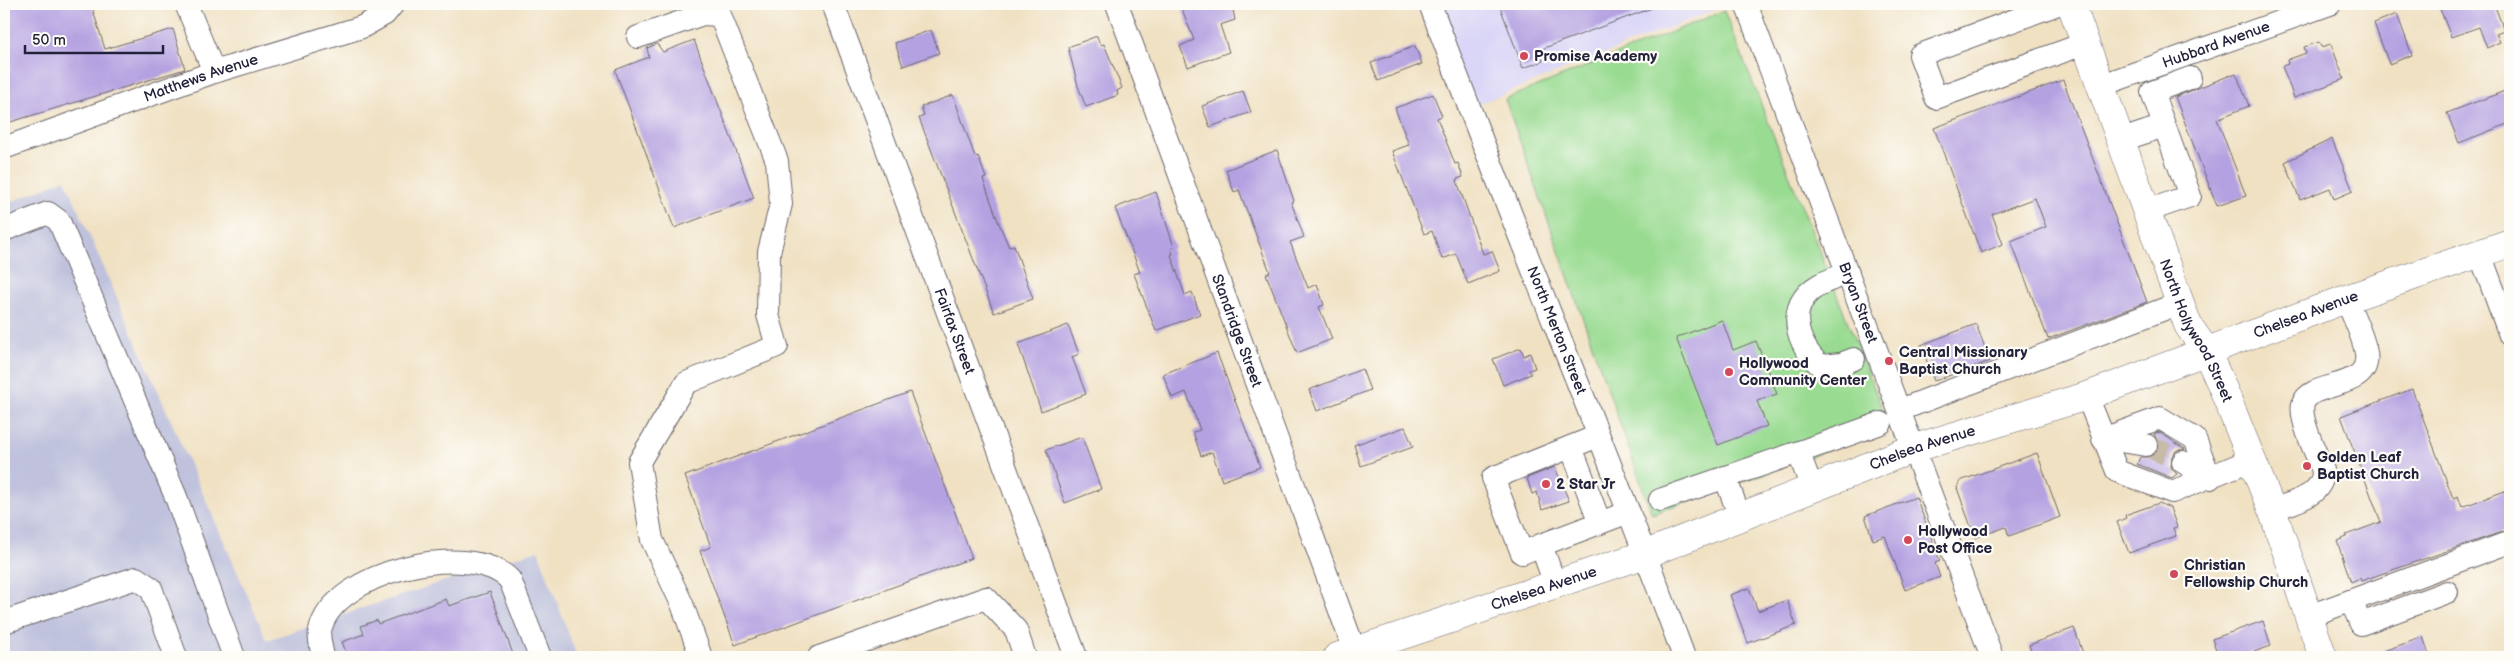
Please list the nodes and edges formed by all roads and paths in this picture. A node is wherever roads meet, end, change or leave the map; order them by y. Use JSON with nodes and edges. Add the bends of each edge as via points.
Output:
{"nodes":[{"id":1,"x":186,"y":4,"type":"edge"},
{"id":2,"x":393,"y":4,"type":"edge"},
{"id":3,"x":833,"y":4,"type":"edge"},
{"id":4,"x":1117,"y":4,"type":"edge"},
{"id":5,"x":1430,"y":4,"type":"edge"},
{"id":6,"x":1746,"y":4,"type":"edge"},
{"id":7,"x":2058,"y":4,"type":"edge"},
{"id":8,"x":2071,"y":4,"type":"edge"},
{"id":9,"x":2330,"y":4,"type":"edge"},
{"id":10,"x":638,"y":37,"type":"dead end"},
{"id":11,"x":2086,"y":43,"type":"junction"},
{"id":12,"x":214,"y":72,"type":"junction"},
{"id":13,"x":2190,"y":78,"type":"dead end"},
{"id":14,"x":2102,"y":85,"type":"junction"},
{"id":15,"x":2164,"y":126,"type":"junction"},
{"id":16,"x":2122,"y":140,"type":"junction"},
{"id":17,"x":4,"y":148,"type":"edge"},
{"id":18,"x":2147,"y":211,"type":"junction"},
{"id":19,"x":4,"y":230,"type":"edge"},
{"id":20,"x":2510,"y":243,"type":"edge"},
{"id":21,"x":2480,"y":254,"type":"junction"},
{"id":22,"x":1848,"y":273,"type":"junction"},
{"id":23,"x":2346,"y":299,"type":"junction"},
{"id":24,"x":2180,"y":303,"type":"junction"},
{"id":25,"x":2510,"y":335,"type":"edge"},
{"id":26,"x":2206,"y":351,"type":"junction"},
{"id":27,"x":1854,"y":359,"type":"dead end"},
{"id":28,"x":2087,"y":396,"type":"junction"},
{"id":29,"x":1900,"y":410,"type":"junction"},
{"id":30,"x":1881,"y":423,"type":"dead end"},
{"id":31,"x":1598,"y":436,"type":"junction"},
{"id":32,"x":2103,"y":439,"type":"junction"},
{"id":33,"x":2146,"y":445,"type":"tunnel mouth"},
{"id":34,"x":1571,"y":447,"type":"junction"},
{"id":35,"x":1914,"y":448,"type":"junction"},
{"id":36,"x":1799,"y":454,"type":"junction"},
{"id":37,"x":2251,"y":460,"type":"junction"},
{"id":38,"x":2183,"y":462,"type":"tunnel mouth"},
{"id":39,"x":1725,"y":477,"type":"junction"},
{"id":40,"x":2210,"y":478,"type":"junction"},
{"id":41,"x":1812,"y":488,"type":"junction"},
{"id":42,"x":1660,"y":500,"type":"dead end"},
{"id":43,"x":2272,"y":510,"type":"junction"},
{"id":44,"x":1629,"y":512,"type":"junction"},
{"id":45,"x":1740,"y":516,"type":"junction"},
{"id":46,"x":1600,"y":523,"type":"junction"},
{"id":47,"x":2510,"y":542,"type":"edge"},
{"id":48,"x":1541,"y":545,"type":"junction"},
{"id":49,"x":1646,"y":554,"type":"junction"},
{"id":50,"x":1555,"y":584,"type":"junction"},
{"id":51,"x":2447,"y":592,"type":"dead end"},
{"id":52,"x":2351,"y":601,"type":"junction"},
{"id":53,"x":2309,"y":616,"type":"junction"},
{"id":54,"x":4,"y":622,"type":"edge"},
{"id":55,"x":1350,"y":655,"type":"edge"},
{"id":56,"x":176,"y":657,"type":"edge"},
{"id":57,"x":234,"y":657,"type":"edge"},
{"id":58,"x":323,"y":657,"type":"edge"},
{"id":59,"x":540,"y":657,"type":"edge"},
{"id":60,"x":701,"y":657,"type":"edge"},
{"id":61,"x":819,"y":657,"type":"edge"},
{"id":62,"x":1025,"y":657,"type":"edge"},
{"id":63,"x":1076,"y":657,"type":"edge"},
{"id":64,"x":1684,"y":657,"type":"edge"},
{"id":65,"x":1992,"y":657,"type":"edge"},
{"id":66,"x":2323,"y":657,"type":"edge"}],
"edges":[{"from":1,"to":12,"type":"street"},
{"from":2,"to":12,"type":"street","name":"Matthews Avenue","via":[[385,14],[362,27]]},
{"from":3,"to":63,"type":"street","name":"Fairfax Street"},
{"from":4,"to":55,"type":"street","name":"Standridge Street"},
{"from":5,"to":31,"type":"street","name":"North Merton Street"},
{"from":6,"to":22,"type":"street","name":"Bryan Street"},
{"from":7,"to":11,"type":"street","via":[[1920,55],[1936,98]]},
{"from":8,"to":11,"type":"main road","name":"North Hollywood Street"},
{"from":9,"to":14,"type":"street","name":"Hubbard Avenue"},
{"from":10,"to":60,"type":"street","via":[[703,14],[720,15],[777,161],[780,204],[769,252],[768,315],[777,346],[686,383],[639,462],[652,540],[682,604]]},
{"from":11,"to":14,"type":"main road","name":"North Hollywood Street"},
{"from":12,"to":17,"type":"street","name":"Matthews Avenue"},
{"from":13,"to":15,"type":"street","via":[[2152,92]]},
{"from":14,"to":16,"type":"main road","name":"North Hollywood Street"},
{"from":15,"to":16,"type":"street"},
{"from":15,"to":18,"type":"street","via":[[2190,196]]},
{"from":16,"to":18,"type":"main road","name":"North Hollywood Street"},
{"from":18,"to":24,"type":"main road","name":"North Hollywood Street"},
{"from":19,"to":57,"type":"street","via":[[48,213],[58,221],[176,497]]},
{"from":20,"to":21,"type":"main road","name":"Chelsea Avenue"},
{"from":21,"to":23,"type":"main road","name":"Chelsea Avenue"},
{"from":21,"to":25,"type":"street"},
{"from":22,"to":27,"type":"street","via":[[1808,293],[1797,311],[1797,332],[1810,356],[1821,366]]},
{"from":22,"to":29,"type":"street","name":"Bryan Street"},
{"from":23,"to":26,"type":"main road","name":"Chelsea Avenue"},
{"from":23,"to":43,"type":"street","via":[[2366,354],[2365,365],[2360,374],[2309,395],[2303,404],[2303,414],[2323,478],[2311,495]]},
{"from":24,"to":26,"type":"main road","name":"North Hollywood Street","via":[[2188,325]]},
{"from":24,"to":29,"type":"street"},
{"from":26,"to":28,"type":"main road","name":"Chelsea Avenue"},
{"from":26,"to":37,"type":"main road","name":"North Hollywood Street"},
{"from":28,"to":32,"type":"street"},
{"from":28,"to":35,"type":"main road","name":"Chelsea Avenue"},
{"from":29,"to":35,"type":"street","name":"Bryan Street"},
{"from":30,"to":36,"type":"street"},
{"from":31,"to":34,"type":"street"},
{"from":31,"to":44,"type":"street","name":"North Merton Street"},
{"from":32,"to":33,"type":"street"},
{"from":32,"to":40,"type":"street","via":[[2117,471],[2172,492]]},
{"from":32,"to":40,"type":"street","via":[[2160,418],[2195,439]]},
{"from":34,"to":46,"type":"street"},
{"from":34,"to":48,"type":"street","via":[[1493,478],[1522,552]]},
{"from":35,"to":41,"type":"main road","name":"Chelsea Avenue"},
{"from":35,"to":65,"type":"street","name":"Bryan Street"},
{"from":36,"to":39,"type":"street"},
{"from":36,"to":41,"type":"street"},
{"from":37,"to":40,"type":"street"},
{"from":37,"to":43,"type":"main road","name":"North Hollywood Street"},
{"from":38,"to":40,"type":"street"},
{"from":39,"to":42,"type":"street"},
{"from":39,"to":45,"type":"street"},
{"from":41,"to":45,"type":"main road","name":"Chelsea Avenue"},
{"from":43,"to":53,"type":"main road","name":"North Hollywood Street"},
{"from":44,"to":46,"type":"street"},
{"from":44,"to":49,"type":"street","name":"North Merton Street"},
{"from":45,"to":49,"type":"main road","name":"Chelsea Avenue"},
{"from":46,"to":48,"type":"street"},
{"from":47,"to":52,"type":"street"},
{"from":48,"to":50,"type":"street"},
{"from":49,"to":50,"type":"main road","name":"Chelsea Avenue"},
{"from":49,"to":64,"type":"street","name":"North Merton Street"},
{"from":50,"to":55,"type":"main road","name":"Chelsea Avenue"},
{"from":51,"to":52,"type":"street","via":[[2361,624]]},
{"from":52,"to":53,"type":"street"},
{"from":53,"to":66,"type":"main road","name":"North Hollywood Street"},
{"from":54,"to":56,"type":"street","via":[[136,578],[151,588]]},
{"from":58,"to":59,"type":"street","via":[[320,631],[330,608],[346,593],[386,572],[423,562],[478,564],[502,572],[510,580]]},
{"from":61,"to":62,"type":"street","via":[[986,598],[1016,630]]}]}
